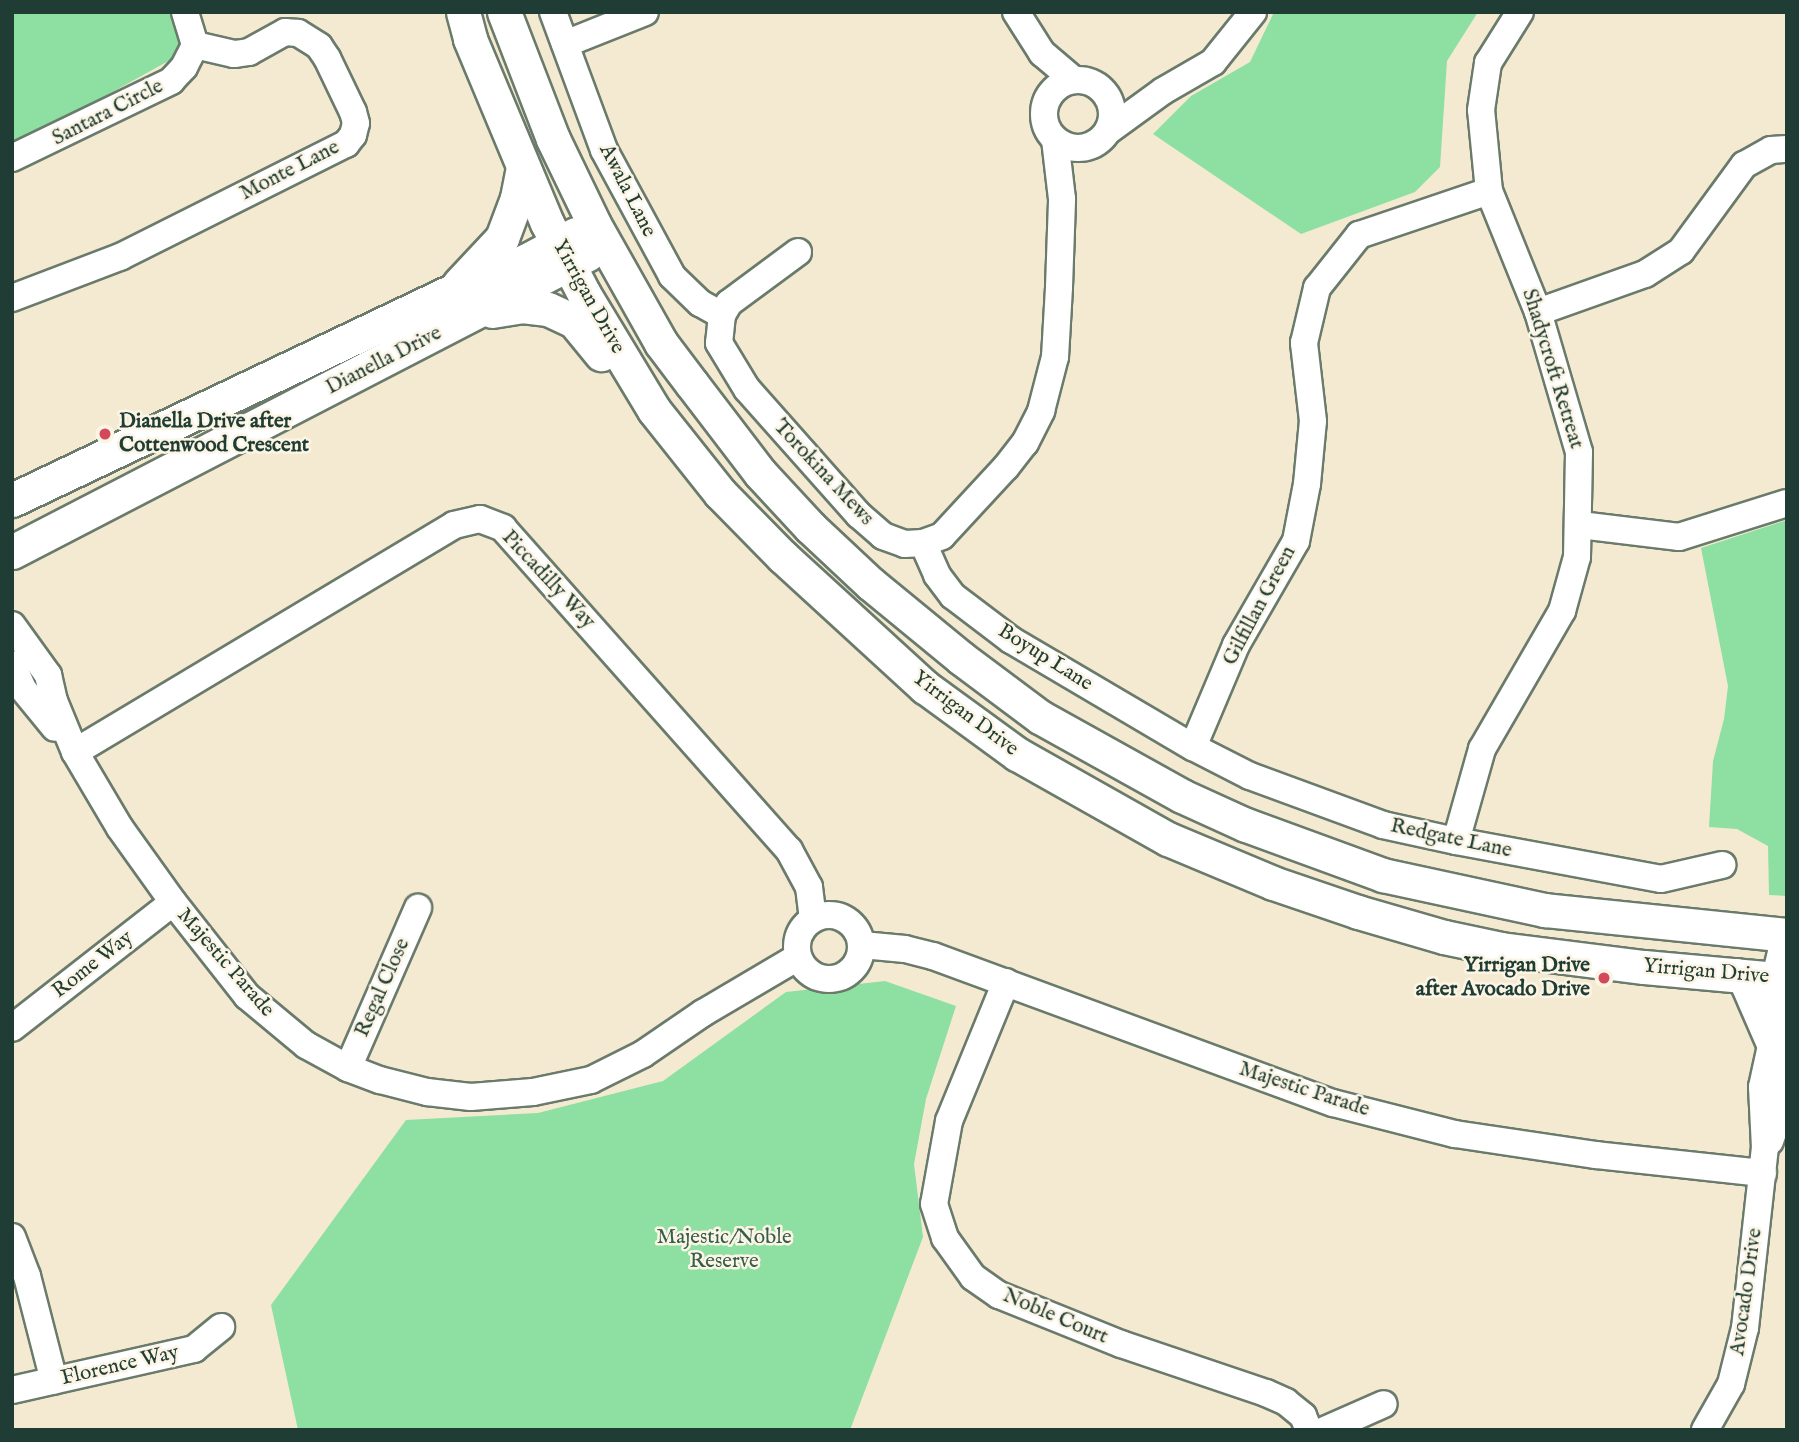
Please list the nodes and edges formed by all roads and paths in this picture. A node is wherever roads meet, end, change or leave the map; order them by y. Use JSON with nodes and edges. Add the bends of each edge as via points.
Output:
{"nodes":[{"id":1,"x":184,"y":12,"type":"edge"},
{"id":2,"x":463,"y":12,"type":"edge"},
{"id":3,"x":504,"y":12,"type":"edge"},
{"id":4,"x":553,"y":12,"type":"edge"},
{"id":5,"x":645,"y":12,"type":"edge"},
{"id":6,"x":1253,"y":12,"type":"edge"},
{"id":7,"x":1520,"y":12,"type":"edge"},
{"id":8,"x":1021,"y":20,"type":"edge"},
{"id":9,"x":565,"y":44,"type":"junction"},
{"id":10,"x":195,"y":45,"type":"junction"},
{"id":11,"x":1074,"y":80,"type":"junction"},
{"id":12,"x":1163,"y":91,"type":"junction"},
{"id":13,"x":1105,"y":93,"type":"junction"},
{"id":14,"x":1046,"y":101,"type":"junction"},
{"id":15,"x":1100,"y":138,"type":"junction"},
{"id":16,"x":1055,"y":139,"type":"junction"},
{"id":17,"x":1779,"y":150,"type":"edge"},
{"id":18,"x":12,"y":158,"type":"edge"},
{"id":19,"x":523,"y":167,"type":"junction"},
{"id":20,"x":1489,"y":191,"type":"junction"},
{"id":21,"x":1062,"y":218,"type":"junction"},
{"id":22,"x":599,"y":234,"type":"junction"},
{"id":23,"x":798,"y":252,"type":"dead end"},
{"id":24,"x":563,"y":254,"type":"junction"},
{"id":25,"x":12,"y":298,"type":"edge"},
{"id":26,"x":460,"y":304,"type":"junction"},
{"id":27,"x":1538,"y":312,"type":"junction"},
{"id":28,"x":722,"y":314,"type":"junction"},
{"id":29,"x":720,"y":493,"type":"junction"},
{"id":30,"x":12,"y":500,"type":"edge"},
{"id":31,"x":1787,"y":503,"type":"edge"},
{"id":32,"x":1580,"y":525,"type":"junction"},
{"id":33,"x":923,"y":543,"type":"junction"},
{"id":34,"x":12,"y":552,"type":"edge"},
{"id":35,"x":12,"y":625,"type":"edge"},
{"id":36,"x":12,"y":664,"type":"edge"},
{"id":37,"x":71,"y":745,"type":"junction"},
{"id":38,"x":1193,"y":747,"type":"junction"},
{"id":39,"x":1456,"y":842,"type":"junction"},
{"id":40,"x":1722,"y":866,"type":"dead end"},
{"id":41,"x":173,"y":902,"type":"junction"},
{"id":42,"x":418,"y":908,"type":"dead end"},
{"id":43,"x":813,"y":918,"type":"junction"},
{"id":44,"x":1786,"y":935,"type":"edge"},
{"id":45,"x":862,"y":945,"type":"junction"},
{"id":46,"x":798,"y":957,"type":"junction"},
{"id":47,"x":1736,"y":975,"type":"junction"},
{"id":48,"x":1781,"y":979,"type":"edge"},
{"id":49,"x":1006,"y":982,"type":"junction"},
{"id":50,"x":12,"y":1028,"type":"edge"},
{"id":51,"x":1779,"y":1045,"type":"edge"},
{"id":52,"x":348,"y":1068,"type":"junction"},
{"id":53,"x":1764,"y":1160,"type":"junction"},
{"id":54,"x":12,"y":1237,"type":"edge"},
{"id":55,"x":220,"y":1327,"type":"dead end"},
{"id":56,"x":54,"y":1381,"type":"junction"},
{"id":57,"x":12,"y":1390,"type":"edge"},
{"id":58,"x":1384,"y":1404,"type":"dead end"},
{"id":59,"x":1309,"y":1430,"type":"edge"},
{"id":60,"x":1325,"y":1430,"type":"edge"},
{"id":61,"x":1705,"y":1430,"type":"edge"}],
"edges":[{"from":1,"to":10,"type":"street"},
{"from":2,"to":19,"type":"main road","name":"Yirrigan Drive"},
{"from":3,"to":22,"type":"main road","name":"Yirrigan Drive","via":[[553,139]]},
{"from":4,"to":9,"type":"street","name":"Awala Lane"},
{"from":5,"to":9,"type":"street"},
{"from":6,"to":12,"type":"street","via":[[1213,62]]},
{"from":7,"to":20,"type":"street","name":"Shadycroft Retreat","via":[[1488,63],[1481,110]]},
{"from":8,"to":11,"type":"street","via":[[1042,53]]},
{"from":8,"to":14,"type":"street"},
{"from":9,"to":28,"type":"street","name":"Awala Lane","via":[[604,150],[672,276],[700,303]]},
{"from":10,"to":18,"type":"street","name":"Santara Circle","via":[[184,67],[154,92]]},
{"from":10,"to":25,"type":"street","name":"Monte Lane","via":[[234,54],[249,52],[285,32],[298,33],[327,58],[353,112],[353,135],[346,144],[120,257]]},
{"from":11,"to":13,"type":"street","via":[[1093,83]]},
{"from":11,"to":14,"type":"street","via":[[1060,85]]},
{"from":12,"to":13,"type":"street"},
{"from":12,"to":15,"type":"street"},
{"from":13,"to":15,"type":"street","via":[[1113,114]]},
{"from":14,"to":16,"type":"street","via":[[1045,122]]},
{"from":15,"to":16,"type":"street","via":[[1073,148]]},
{"from":15,"to":21,"type":"street","via":[[1079,168]]},
{"from":16,"to":21,"type":"street"},
{"from":17,"to":27,"type":"street","via":[[1744,165],[1681,251],[1645,274]]},
{"from":19,"to":24,"type":"main road","name":"Yirrigan Drive"},
{"from":19,"to":26,"type":"main road","via":[[502,238]]},
{"from":20,"to":27,"type":"street","name":"Shadycroft Retreat"},
{"from":20,"to":38,"type":"street","name":"Gilfillan Green","via":[[1359,235],[1317,288],[1304,343],[1312,421],[1296,541],[1236,645]]},
{"from":21,"to":33,"type":"street","via":[[1055,357],[1041,411],[1025,443],[1000,475],[942,536]]},
{"from":22,"to":24,"type":"main road","name":"Dianella Drive"},
{"from":22,"to":44,"type":"main road","name":"Yirrigan Drive","via":[[661,343],[760,473],[810,527],[941,642],[1040,716],[1182,796],[1269,834],[1383,875],[1545,910]]},
{"from":23,"to":28,"type":"street","via":[[742,291]]},
{"from":24,"to":26,"type":"main road","name":"Dianella Drive"},
{"from":24,"to":29,"type":"main road","name":"Yirrigan Drive","via":[[654,410]]},
{"from":26,"to":29,"type":"main road","via":[[548,309],[574,321],[680,463]]},
{"from":26,"to":30,"type":"main road","name":"Dianella Drive"},
{"from":26,"to":34,"type":"main road","name":"Dianella Drive"},
{"from":27,"to":32,"type":"street","name":"Shadycroft Retreat","via":[[1579,452]]},
{"from":28,"to":33,"type":"street","name":"Torokina Mews","via":[[719,343],[756,399],[883,536],[905,544]]},
{"from":29,"to":47,"type":"main road","name":"Yirrigan Drive","via":[[925,687],[1017,754],[1180,845],[1273,883],[1444,937],[1584,960]]},
{"from":31,"to":32,"type":"street","via":[[1679,537]]},
{"from":32,"to":39,"type":"street","name":"Shadycroft Retreat","via":[[1577,557],[1562,611],[1482,749]]},
{"from":33,"to":38,"type":"street","name":"Boyup Lane","via":[[937,575],[953,596],[1011,640]]},
{"from":35,"to":37,"type":"street","name":"Majestic Parade","via":[[48,675]]},
{"from":36,"to":37,"type":"street","name":"Majestic Parade","via":[[23,690]]},
{"from":37,"to":41,"type":"street","name":"Majestic Parade","via":[[120,828]]},
{"from":37,"to":43,"type":"street","name":"Piccadilly Way","via":[[454,525],[480,519],[503,528],[789,850],[808,887]]},
{"from":38,"to":39,"type":"street","name":"Redgate Lane","via":[[1250,776],[1383,825]]},
{"from":39,"to":40,"type":"street","name":"Redgate Lane","via":[[1661,879]]},
{"from":41,"to":50,"type":"street","name":"Rome Way"},
{"from":41,"to":52,"type":"street","name":"Majestic Parade","via":[[247,996],[306,1045]]},
{"from":42,"to":52,"type":"street","name":"Regal Close"},
{"from":43,"to":45,"type":"street","via":[[829,914],[845,919],[857,930]]},
{"from":43,"to":46,"type":"street","via":[[797,939]]},
{"from":44,"to":48,"type":"street","name":"Avocado Drive"},
{"from":45,"to":46,"type":"street","via":[[853,968],[831,979],[815,976]]},
{"from":45,"to":49,"type":"street","name":"Majestic Parade","via":[[905,949]]},
{"from":46,"to":52,"type":"street","name":"Majestic Parade","via":[[643,1054],[591,1080],[533,1093],[471,1097],[427,1092]]},
{"from":47,"to":48,"type":"main road","name":"Yirrigan Drive"},
{"from":47,"to":51,"type":"main road","via":[[1745,979]]},
{"from":48,"to":51,"type":"street","name":"Avocado Drive"},
{"from":49,"to":53,"type":"street","name":"Majestic Parade","via":[[1333,1103],[1455,1134],[1596,1155]]},
{"from":49,"to":59,"type":"street","name":"Noble Court","via":[[949,1121],[934,1204],[945,1238],[973,1277],[999,1295],[1121,1344],[1266,1392],[1303,1416]]},
{"from":51,"to":53,"type":"street","name":"Avocado Drive","via":[[1762,1087]]},
{"from":53,"to":61,"type":"street","name":"Avocado Drive","via":[[1745,1328],[1731,1384]]},
{"from":54,"to":56,"type":"street"},
{"from":55,"to":56,"type":"street","name":"Florence Way","via":[[194,1349]]},
{"from":56,"to":57,"type":"street","name":"Florence Way"},
{"from":58,"to":60,"type":"street"}]}
